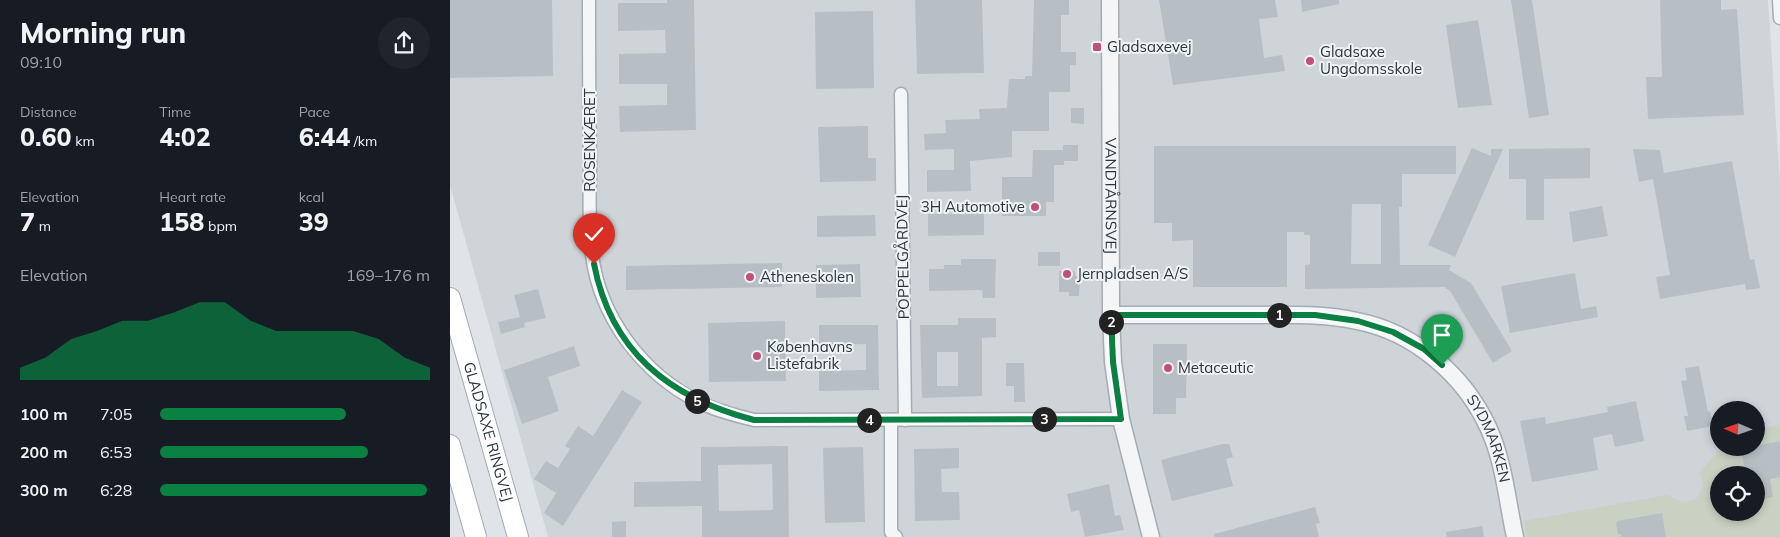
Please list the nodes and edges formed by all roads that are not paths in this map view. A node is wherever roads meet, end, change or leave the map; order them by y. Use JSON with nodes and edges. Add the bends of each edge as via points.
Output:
{"nodes":[{"id":1,"x":589,"y":0,"type":"edge"},
{"id":2,"x":1110,"y":0,"type":"edge"},
{"id":3,"x":1779,"y":0,"type":"edge"},
{"id":4,"x":1780,"y":18,"type":"edge"},
{"id":5,"x":900,"y":94,"type":"dead end"},
{"id":6,"x":450,"y":298,"type":"edge"},
{"id":7,"x":1111,"y":315,"type":"junction"},
{"id":8,"x":1121,"y":419,"type":"junction"},
{"id":9,"x":891,"y":420,"type":"junction"},
{"id":10,"x":905,"y":420,"type":"junction"},
{"id":11,"x":450,"y":445,"type":"edge"},
{"id":12,"x":476,"y":537,"type":"edge"},
{"id":13,"x":518,"y":537,"type":"edge"},
{"id":14,"x":896,"y":537,"type":"edge"},
{"id":15,"x":1151,"y":537,"type":"edge"},
{"id":16,"x":1514,"y":537,"type":"edge"}],
"edges":[{"from":1,"to":9,"type":"street","name":"ROSENKÆRET","via":[[592,256],[602,296],[625,339],[645,364],[672,387],[726,413],[754,420]]},
{"from":2,"to":7,"type":"street","name":"VANDTÅRNSVEJ"},
{"from":3,"to":4,"type":"street"},
{"from":5,"to":10,"type":"street","name":"POPPELGÅRDVEJ"},
{"from":6,"to":13,"type":"main road","name":"GLADSAXE RINGVEJ"},
{"from":7,"to":8,"type":"street","name":"VANDTÅRNSVEJ","via":[[1113,362]]},
{"from":7,"to":16,"type":"street","name":"SYDMARKEN","via":[[1315,315],[1358,321],[1393,332],[1424,349],[1469,395],[1488,426],[1500,461]]},
{"from":8,"to":10,"type":"street","name":"ROSENKÆRET"},
{"from":8,"to":15,"type":"street","name":"VANDTÅRNSVEJ"},
{"from":9,"to":10,"type":"street","name":"ROSENKÆRET"},
{"from":9,"to":14,"type":"street","via":[[890,532]]},
{"from":11,"to":12,"type":"main road"}]}
